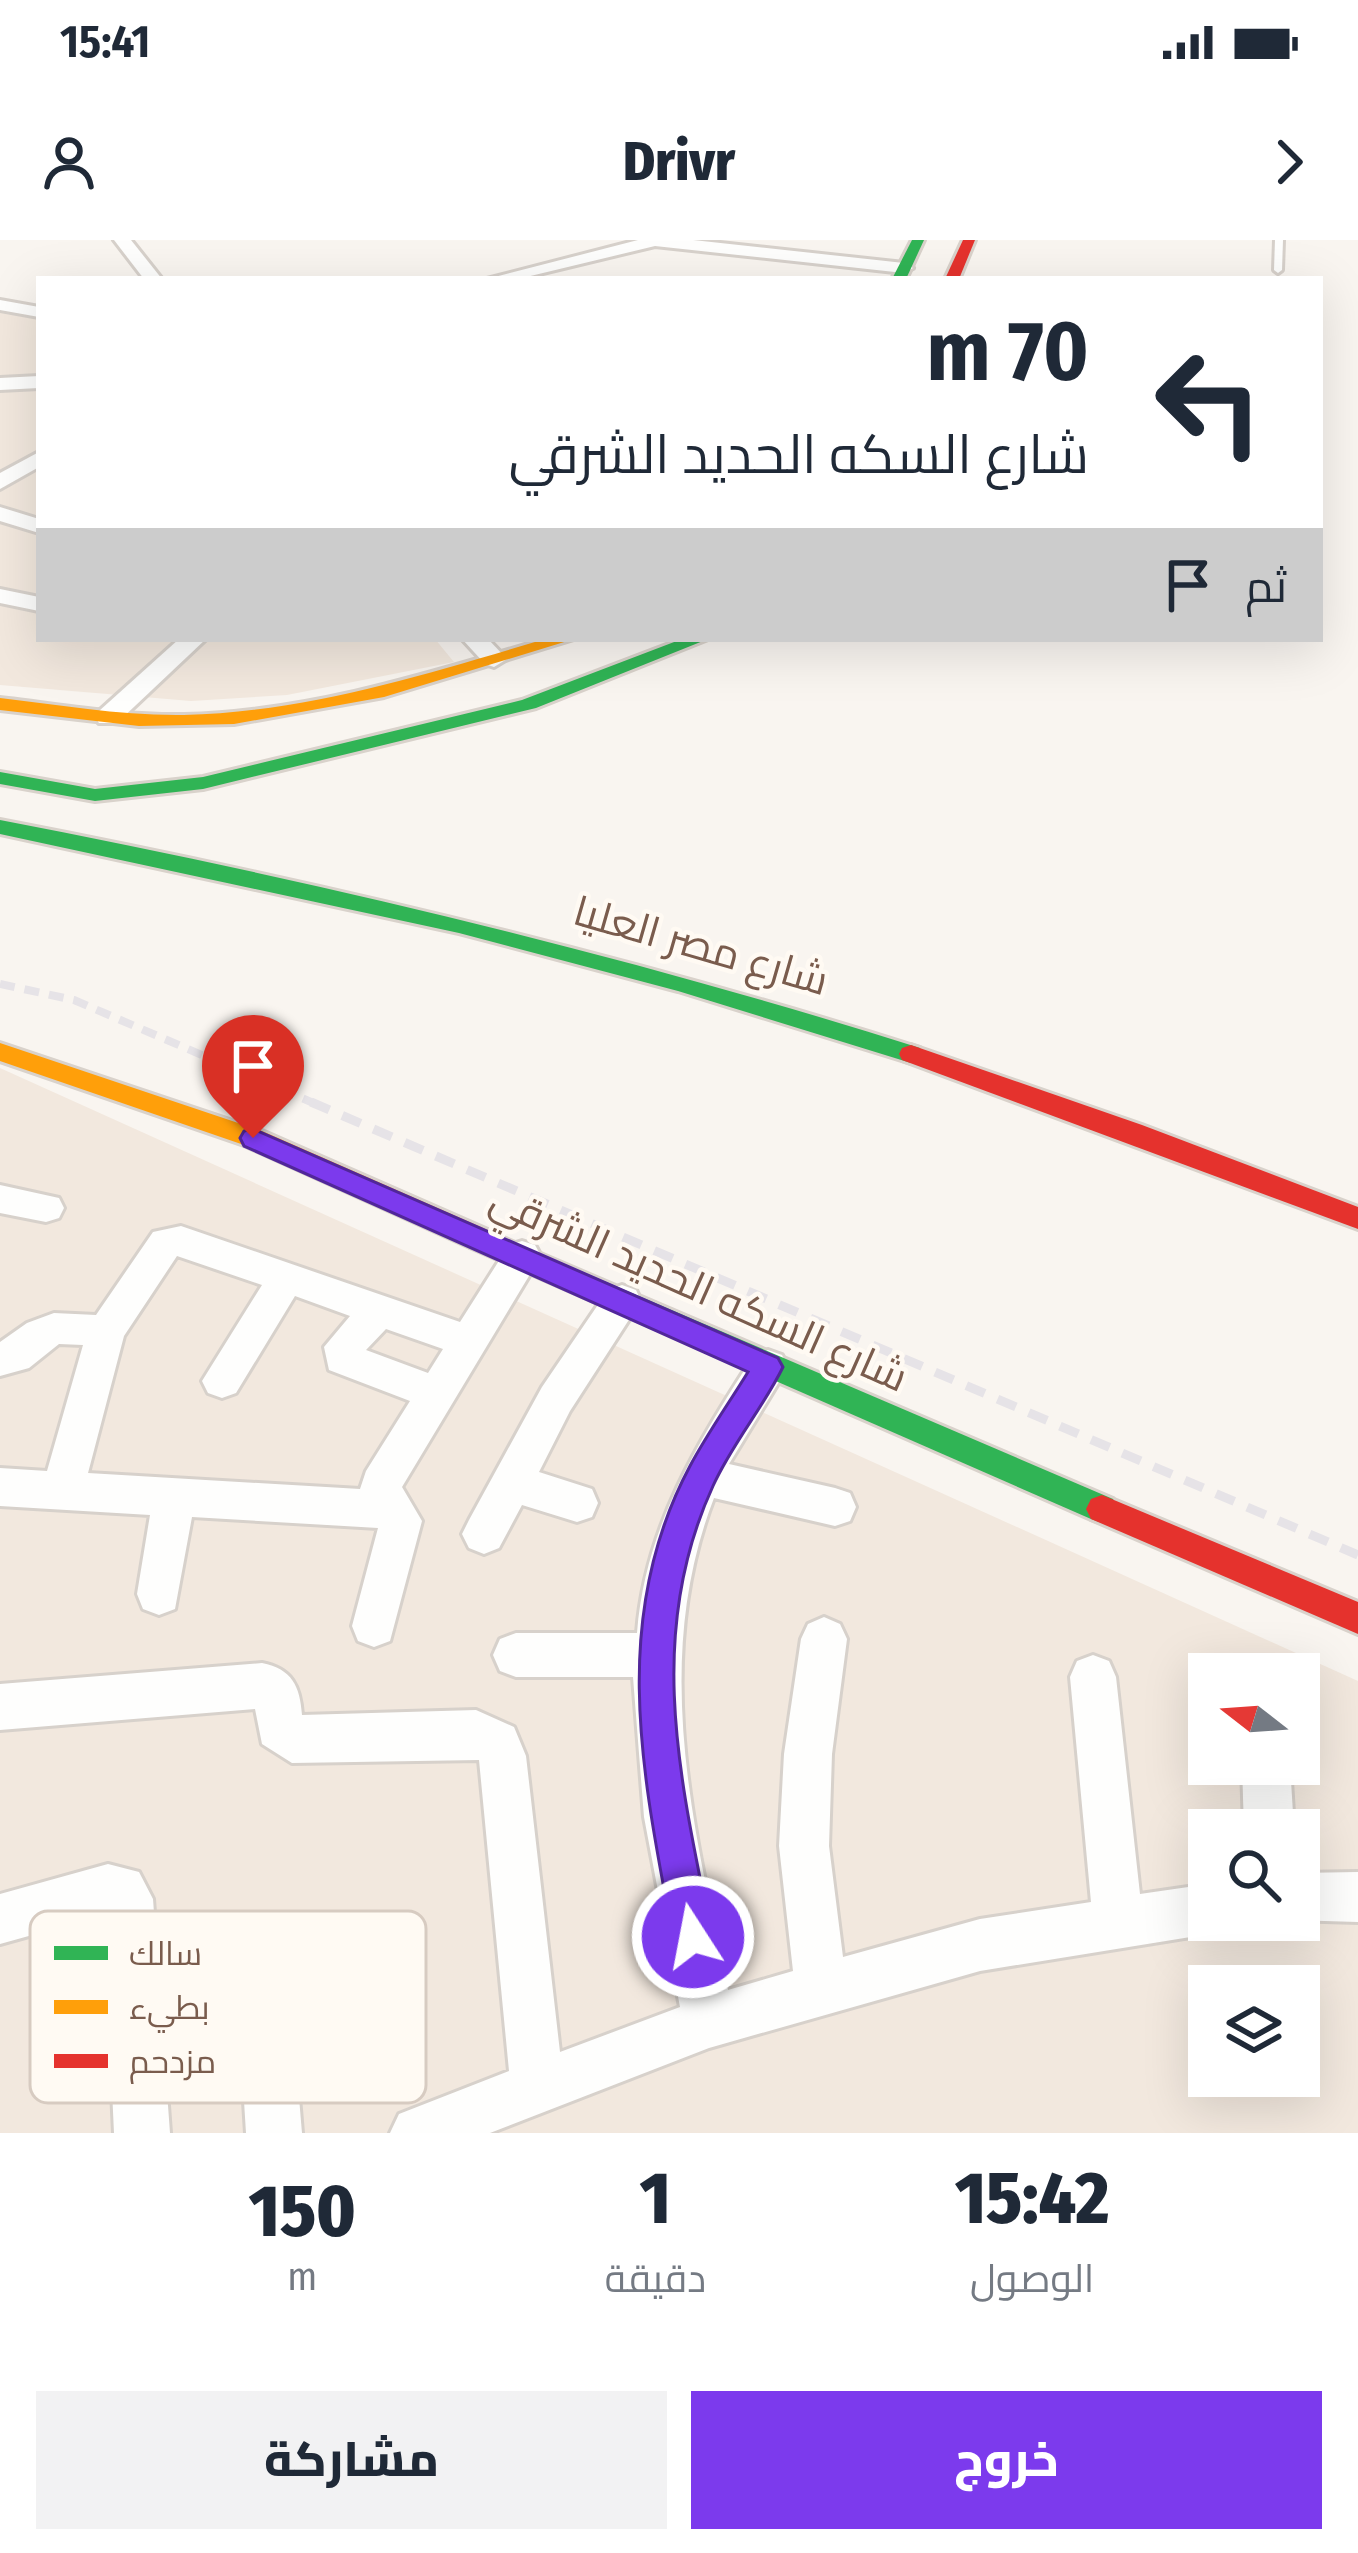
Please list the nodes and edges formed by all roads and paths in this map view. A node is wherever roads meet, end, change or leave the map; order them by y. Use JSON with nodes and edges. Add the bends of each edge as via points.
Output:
{"nodes":[{"id":1,"x":122,"y":240,"type":"edge"},
{"id":2,"x":918,"y":240,"type":"edge"},
{"id":3,"x":969,"y":240,"type":"edge"},
{"id":4,"x":1279,"y":240,"type":"edge"},
{"id":5,"x":664,"y":241,"type":"edge"},
{"id":6,"x":567,"y":260,"type":"junction"},
{"id":7,"x":1278,"y":270,"type":"dead end"},
{"id":8,"x":902,"y":274,"type":"edge"},
{"id":9,"x":151,"y":276,"type":"edge"},
{"id":10,"x":507,"y":276,"type":"edge"},
{"id":11,"x":538,"y":276,"type":"edge"},
{"id":12,"x":953,"y":276,"type":"edge"},
{"id":13,"x":0,"y":305,"type":"edge"},
{"id":14,"x":36,"y":311,"type":"edge"},
{"id":15,"x":0,"y":325,"type":"edge"},
{"id":16,"x":36,"y":331,"type":"edge"},
{"id":17,"x":36,"y":382,"type":"edge"},
{"id":18,"x":0,"y":384,"type":"edge"},
{"id":19,"x":0,"y":461,"type":"edge"},
{"id":20,"x":32,"y":462,"type":"edge"},
{"id":21,"x":0,"y":482,"type":"edge"},
{"id":22,"x":0,"y":514,"type":"edge"},
{"id":23,"x":36,"y":525,"type":"edge"},
{"id":24,"x":0,"y":596,"type":"edge"},
{"id":25,"x":36,"y":603,"type":"edge"},
{"id":26,"x":191,"y":642,"type":"edge"},
{"id":27,"x":541,"y":642,"type":"edge"},
{"id":28,"x":693,"y":642,"type":"edge"},
{"id":29,"x":484,"y":649,"type":"edge"},
{"id":30,"x":0,"y":704,"type":"edge"},
{"id":31,"x":108,"y":717,"type":"junction"},
{"id":32,"x":0,"y":778,"type":"edge"},
{"id":33,"x":95,"y":795,"type":"junction"},
{"id":34,"x":0,"y":827,"type":"edge"},
{"id":35,"x":58,"y":838,"type":"junction"},
{"id":36,"x":0,"y":1052,"type":"edge"},
{"id":37,"x":0,"y":1199,"type":"edge"},
{"id":38,"x":46,"y":1208,"type":"dead end"},
{"id":39,"x":1358,"y":1218,"type":"edge"},
{"id":40,"x":522,"y":1256,"type":"junction"},
{"id":41,"x":286,"y":1279,"type":"junction"},
{"id":42,"x":622,"y":1301,"type":"junction"},
{"id":43,"x":377,"y":1313,"type":"junction"},
{"id":44,"x":106,"y":1332,"type":"junction"},
{"id":45,"x":468,"y":1341,"type":"junction"},
{"id":46,"x":0,"y":1359,"type":"edge"},
{"id":47,"x":768,"y":1367,"type":"junction"},
{"id":48,"x":222,"y":1381,"type":"dead end"},
{"id":49,"x":435,"y":1393,"type":"junction"},
{"id":50,"x":701,"y":1476,"type":"junction"},
{"id":51,"x":512,"y":1483,"type":"junction"},
{"id":52,"x":0,"y":1487,"type":"edge"},
{"id":53,"x":63,"y":1488,"type":"junction"},
{"id":54,"x":175,"y":1498,"type":"junction"},
{"id":55,"x":578,"y":1502,"type":"dead end"},
{"id":56,"x":835,"y":1507,"type":"dead end"},
{"id":57,"x":393,"y":1510,"type":"junction"},
{"id":58,"x":484,"y":1534,"type":"dead end"},
{"id":59,"x":159,"y":1594,"type":"dead end"},
{"id":60,"x":1358,"y":1618,"type":"edge"},
{"id":61,"x":374,"y":1626,"type":"dead end"},
{"id":62,"x":824,"y":1639,"type":"dead end"},
{"id":63,"x":516,"y":1655,"type":"dead end"},
{"id":64,"x":655,"y":1655,"type":"junction"},
{"id":65,"x":1093,"y":1677,"type":"dead end"},
{"id":66,"x":0,"y":1707,"type":"edge"},
{"id":67,"x":1358,"y":1897,"type":"edge"},
{"id":68,"x":1320,"y":1898,"type":"edge"},
{"id":69,"x":131,"y":1911,"type":"edge"},
{"id":70,"x":1188,"y":1912,"type":"edge"},
{"id":71,"x":0,"y":1919,"type":"edge"},
{"id":72,"x":1118,"y":1923,"type":"junction"},
{"id":73,"x":821,"y":1989,"type":"junction"},
{"id":74,"x":709,"y":2022,"type":"junction"},
{"id":75,"x":537,"y":2085,"type":"junction"},
{"id":76,"x":141,"y":2103,"type":"edge"},
{"id":77,"x":272,"y":2103,"type":"edge"},
{"id":78,"x":142,"y":2133,"type":"edge"},
{"id":79,"x":274,"y":2133,"type":"edge"},
{"id":80,"x":418,"y":2133,"type":"edge"}],
"edges":[{"from":1,"to":9,"type":"street"},
{"from":2,"to":8,"type":"street"},
{"from":3,"to":12,"type":"street"},
{"from":4,"to":7,"type":"lane"},
{"from":5,"to":6,"type":"street"},
{"from":5,"to":8,"type":"street"},
{"from":6,"to":10,"type":"street"},
{"from":6,"to":11,"type":"street"},
{"from":13,"to":14,"type":"street"},
{"from":15,"to":16,"type":"street"},
{"from":17,"to":18,"type":"street"},
{"from":19,"to":20,"type":"street"},
{"from":20,"to":21,"type":"street"},
{"from":22,"to":23,"type":"street"},
{"from":24,"to":25,"type":"street"},
{"from":26,"to":31,"type":"street"},
{"from":27,"to":29,"type":"street"},
{"from":28,"to":33,"type":"street","via":[[529,704],[203,783]]},
{"from":29,"to":31,"type":"street","via":[[286,710],[185,721]]},
{"from":30,"to":31,"type":"street"},
{"from":32,"to":33,"type":"street"},
{"from":33,"to":35,"type":"street"},
{"from":34,"to":35,"type":"street","name":"شارع مصر العليا"},
{"from":35,"to":39,"type":"street","name":"شارع مصر العليا","via":[[332,892],[700,986],[1006,1085]]},
{"from":36,"to":40,"type":"street","name":"شارع السكه الحديد الشرقي","via":[[253,1138]]},
{"from":37,"to":38,"type":"street"},
{"from":40,"to":42,"type":"street","name":"شارع السكه الحديد الشرقي"},
{"from":40,"to":45,"type":"street"},
{"from":41,"to":43,"type":"street"},
{"from":41,"to":44,"type":"street","via":[[166,1242]]},
{"from":41,"to":48,"type":"street"},
{"from":42,"to":47,"type":"street","name":"شارع السكه الحديد الشرقي"},
{"from":42,"to":51,"type":"street"},
{"from":43,"to":45,"type":"street"},
{"from":43,"to":49,"type":"street","via":[[343,1358]]},
{"from":44,"to":46,"type":"street","via":[[50,1329],[22,1355]]},
{"from":44,"to":53,"type":"street"},
{"from":45,"to":49,"type":"street"},
{"from":47,"to":50,"type":"street"},
{"from":47,"to":60,"type":"street","name":"شارع السكه الحديد الشرقي"},
{"from":49,"to":57,"type":"street","via":[[381,1484],[382,1502]]},
{"from":50,"to":56,"type":"street"},
{"from":50,"to":64,"type":"street","via":[[663,1590]]},
{"from":51,"to":55,"type":"street"},
{"from":51,"to":58,"type":"street"},
{"from":52,"to":53,"type":"street"},
{"from":53,"to":54,"type":"street"},
{"from":54,"to":57,"type":"street"},
{"from":54,"to":59,"type":"street"},
{"from":57,"to":61,"type":"street","via":[[401,1521]]},
{"from":62,"to":73,"type":"street","via":[[804,1846]]},
{"from":63,"to":64,"type":"street"},
{"from":64,"to":74,"type":"street","via":[[659,1767]]},
{"from":65,"to":72,"type":"street"},
{"from":66,"to":75,"type":"street","via":[[270,1687],[279,1727],[302,1741],[476,1734],[497,1744]]},
{"from":67,"to":68,"type":"street"},
{"from":69,"to":71,"type":"street","via":[[121,1890]]},
{"from":70,"to":72,"type":"street"},
{"from":72,"to":73,"type":"street","via":[[980,1945]]},
{"from":73,"to":74,"type":"street"},
{"from":74,"to":75,"type":"street"},
{"from":75,"to":80,"type":"street"},
{"from":76,"to":78,"type":"street"},
{"from":77,"to":79,"type":"street"}]}
